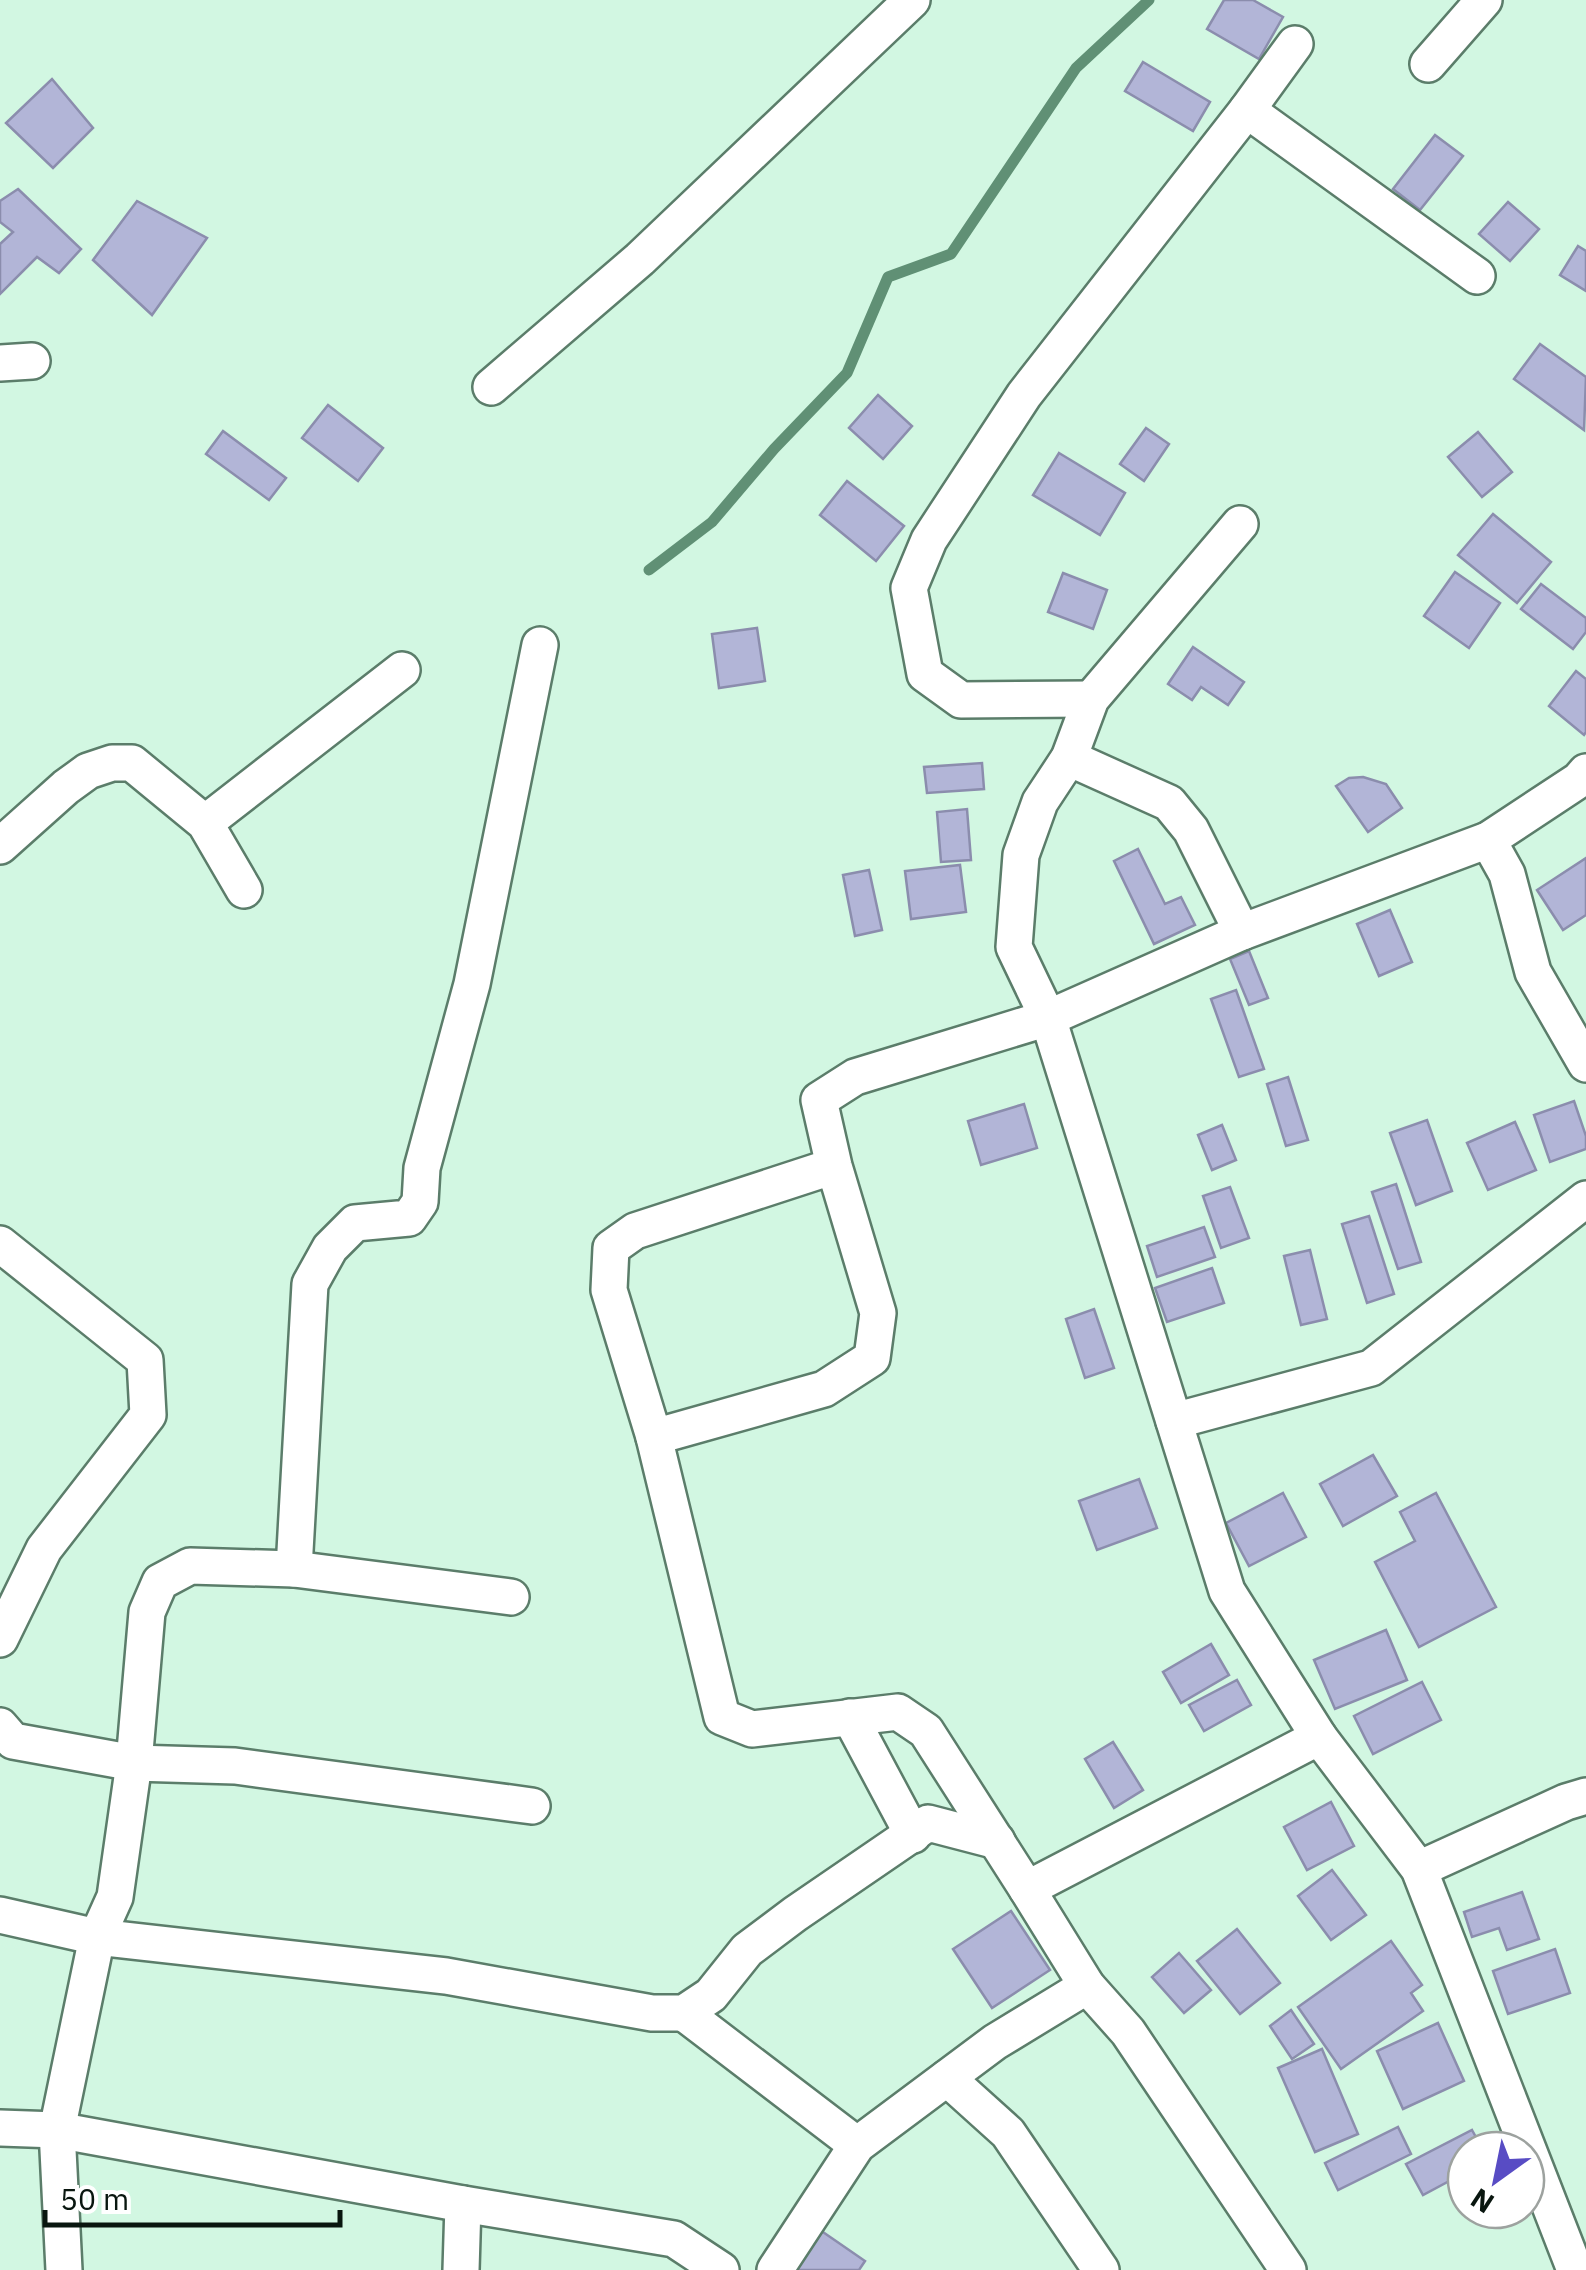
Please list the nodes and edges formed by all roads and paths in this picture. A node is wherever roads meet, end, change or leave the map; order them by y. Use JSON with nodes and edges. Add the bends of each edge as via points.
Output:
{"nodes":[{"id":1,"x":912,"y":0,"type":"edge"},
{"id":2,"x":1484,"y":0,"type":"edge"},
{"id":3,"x":1295,"y":44,"type":"dead end"},
{"id":4,"x":1428,"y":64,"type":"dead end"},
{"id":5,"x":1247,"y":110,"type":"junction"},
{"id":6,"x":1476,"y":276,"type":"dead end"},
{"id":7,"x":491,"y":386,"type":"dead end"},
{"id":8,"x":1240,"y":524,"type":"dead end"},
{"id":9,"x":540,"y":645,"type":"dead end"},
{"id":10,"x":402,"y":670,"type":"dead end"},
{"id":11,"x":1090,"y":699,"type":"junction"},
{"id":12,"x":1069,"y":758,"type":"junction"},
{"id":13,"x":1586,"y":772,"type":"edge"},
{"id":14,"x":205,"y":823,"type":"junction"},
{"id":15,"x":1488,"y":840,"type":"junction"},
{"id":16,"x":0,"y":846,"type":"edge"},
{"id":17,"x":244,"y":890,"type":"dead end"},
{"id":18,"x":1242,"y":932,"type":"junction"},
{"id":19,"x":1048,"y":1018,"type":"junction"},
{"id":20,"x":1586,"y":1064,"type":"edge"},
{"id":21,"x":834,"y":1166,"type":"junction"},
{"id":22,"x":1586,"y":1199,"type":"edge"},
{"id":23,"x":0,"y":1244,"type":"edge"},
{"id":24,"x":1174,"y":1421,"type":"junction"},
{"id":25,"x":654,"y":1437,"type":"junction"},
{"id":26,"x":294,"y":1569,"type":"junction"},
{"id":27,"x":511,"y":1598,"type":"dead end"},
{"id":28,"x":0,"y":1639,"type":"edge"},
{"id":29,"x":850,"y":1718,"type":"junction"},
{"id":30,"x":0,"y":1726,"type":"edge"},
{"id":31,"x":1319,"y":1737,"type":"junction"},
{"id":32,"x":134,"y":1763,"type":"junction"},
{"id":33,"x":1586,"y":1796,"type":"edge"},
{"id":34,"x":532,"y":1806,"type":"dead end"},
{"id":35,"x":913,"y":1834,"type":"junction"},
{"id":36,"x":997,"y":1842,"type":"junction"},
{"id":37,"x":1419,"y":1869,"type":"junction"},
{"id":38,"x":1028,"y":1889,"type":"junction"},
{"id":39,"x":0,"y":1915,"type":"edge"},
{"id":40,"x":97,"y":1937,"type":"junction"},
{"id":41,"x":1087,"y":1986,"type":"junction"},
{"id":42,"x":684,"y":2013,"type":"junction"},
{"id":43,"x":947,"y":2078,"type":"junction"},
{"id":44,"x":0,"y":2128,"type":"edge"},
{"id":45,"x":57,"y":2130,"type":"junction"},
{"id":46,"x":856,"y":2145,"type":"junction"},
{"id":47,"x":463,"y":2204,"type":"junction"},
{"id":48,"x":64,"y":2270,"type":"edge"},
{"id":49,"x":461,"y":2270,"type":"edge"},
{"id":50,"x":721,"y":2270,"type":"edge"},
{"id":51,"x":776,"y":2270,"type":"edge"},
{"id":52,"x":1101,"y":2270,"type":"edge"},
{"id":53,"x":1288,"y":2270,"type":"edge"},
{"id":54,"x":1575,"y":2270,"type":"edge"}],
"edges":[{"from":1,"to":7,"type":"street","via":[[640,258]]},
{"from":2,"to":4,"type":"street"},
{"from":3,"to":5,"type":"street"},
{"from":5,"to":6,"type":"street"},
{"from":5,"to":11,"type":"street","via":[[1024,395],[928,540],[909,588],[926,674],[961,700]]},
{"from":8,"to":11,"type":"street"},
{"from":9,"to":26,"type":"street","via":[[472,984],[422,1168],[420,1202],[409,1218],[354,1223],[310,1284]]},
{"from":10,"to":14,"type":"street"},
{"from":11,"to":12,"type":"street"},
{"from":12,"to":18,"type":"street","via":[[1170,803],[1191,830]]},
{"from":12,"to":19,"type":"street","via":[[1040,802],[1021,855],[1015,929],[1014,947]]},
{"from":13,"to":15,"type":"street"},
{"from":14,"to":16,"type":"street","via":[[132,763],[112,763],[88,771]]},
{"from":14,"to":17,"type":"street"},
{"from":15,"to":18,"type":"street"},
{"from":15,"to":20,"type":"street","via":[[1507,874],[1533,972]]},
{"from":18,"to":19,"type":"street"},
{"from":19,"to":21,"type":"street","via":[[855,1077],[818,1100]]},
{"from":19,"to":24,"type":"street"},
{"from":21,"to":25,"type":"street","via":[[878,1313],[872,1358],[824,1389]]},
{"from":21,"to":25,"type":"street","via":[[635,1230],[611,1248],[609,1290]]},
{"from":22,"to":24,"type":"street","via":[[1371,1368]]},
{"from":23,"to":28,"type":"street","via":[[145,1360],[148,1415],[44,1549]]},
{"from":24,"to":31,"type":"street","via":[[1227,1591]]},
{"from":25,"to":29,"type":"street","via":[[722,1717],[752,1729]]},
{"from":26,"to":27,"type":"street"},
{"from":26,"to":32,"type":"street","via":[[190,1566],[160,1582],[147,1612]]},
{"from":29,"to":35,"type":"street"},
{"from":29,"to":36,"type":"street","via":[[898,1712],[926,1731]]},
{"from":30,"to":32,"type":"street","via":[[13,1741]]},
{"from":31,"to":37,"type":"street"},
{"from":31,"to":38,"type":"street"},
{"from":32,"to":34,"type":"street","via":[[234,1766]]},
{"from":32,"to":40,"type":"street","via":[[115,1897]]},
{"from":33,"to":37,"type":"street"},
{"from":35,"to":36,"type":"street","via":[[928,1823]]},
{"from":35,"to":42,"type":"street","via":[[747,1950],[711,1995]]},
{"from":36,"to":38,"type":"street"},
{"from":37,"to":54,"type":"street"},
{"from":38,"to":41,"type":"street"},
{"from":39,"to":40,"type":"street"},
{"from":40,"to":42,"type":"street","via":[[446,1976]]},
{"from":40,"to":45,"type":"street"},
{"from":41,"to":43,"type":"street"},
{"from":41,"to":53,"type":"street","via":[[1128,2032]]},
{"from":42,"to":46,"type":"street"},
{"from":43,"to":46,"type":"street"},
{"from":43,"to":52,"type":"street","via":[[1008,2132]]},
{"from":44,"to":45,"type":"street"},
{"from":45,"to":47,"type":"street"},
{"from":45,"to":48,"type":"street"},
{"from":46,"to":51,"type":"street"},
{"from":47,"to":49,"type":"street"},
{"from":47,"to":50,"type":"street","via":[[674,2238]]}]}
